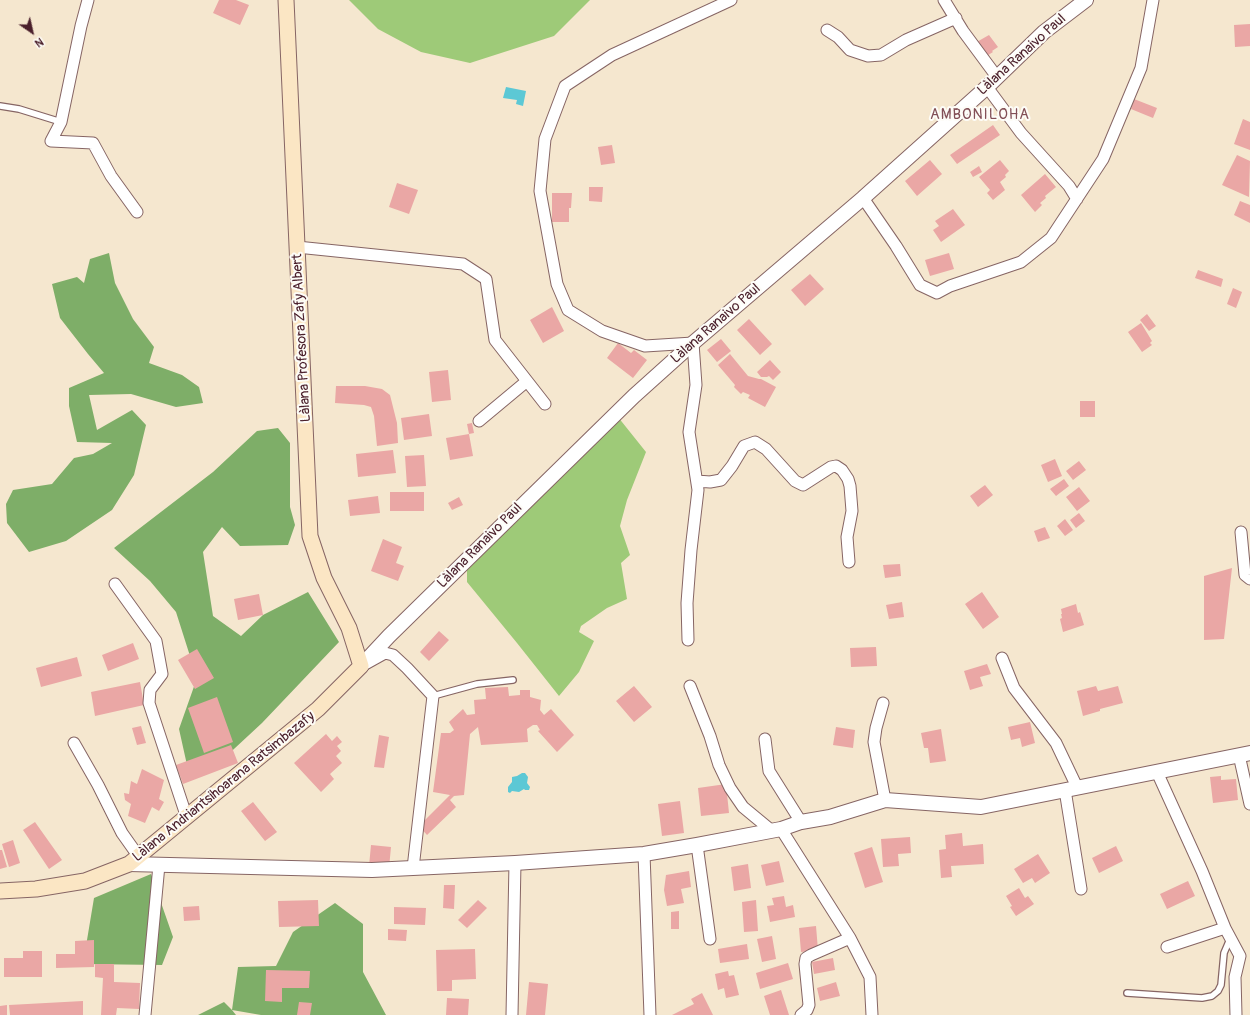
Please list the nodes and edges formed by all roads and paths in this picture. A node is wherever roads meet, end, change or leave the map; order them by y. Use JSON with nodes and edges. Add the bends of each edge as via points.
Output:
{"nodes":[{"id":1,"x":88,"y":0,"type":"edge"},
{"id":2,"x":286,"y":0,"type":"edge"},
{"id":3,"x":731,"y":0,"type":"edge"},
{"id":4,"x":944,"y":0,"type":"edge"},
{"id":5,"x":1086,"y":0,"type":"edge"},
{"id":6,"x":1153,"y":0,"type":"edge"},
{"id":7,"x":956,"y":18,"type":"junction"},
{"id":8,"x":827,"y":30,"type":"dead end"},
{"id":9,"x":992,"y":82,"type":"junction"},
{"id":10,"x":0,"y":106,"type":"edge"},
{"id":11,"x":61,"y":122,"type":"junction"},
{"id":12,"x":1087,"y":183,"type":"junction"},
{"id":13,"x":1069,"y":186,"type":"junction"},
{"id":14,"x":863,"y":198,"type":"junction"},
{"id":15,"x":1077,"y":199,"type":"junction"},
{"id":16,"x":137,"y":212,"type":"dead end"},
{"id":17,"x":297,"y":247,"type":"junction"},
{"id":18,"x":693,"y":343,"type":"junction"},
{"id":19,"x":527,"y":382,"type":"junction"},
{"id":20,"x":545,"y":404,"type":"dead end"},
{"id":21,"x":479,"y":421,"type":"dead end"},
{"id":22,"x":697,"y":481,"type":"junction"},
{"id":23,"x":1241,"y":532,"type":"dead end"},
{"id":24,"x":849,"y":562,"type":"dead end"},
{"id":25,"x":1250,"y":579,"type":"edge"},
{"id":26,"x":115,"y":584,"type":"dead end"},
{"id":27,"x":688,"y":640,"type":"dead end"},
{"id":28,"x":1002,"y":658,"type":"dead end"},
{"id":29,"x":361,"y":666,"type":"junction"},
{"id":30,"x":514,"y":680,"type":"dead end"},
{"id":31,"x":690,"y":686,"type":"dead end"},
{"id":32,"x":433,"y":696,"type":"junction"},
{"id":33,"x":883,"y":703,"type":"dead end"},
{"id":34,"x":765,"y":739,"type":"dead end"},
{"id":35,"x":74,"y":743,"type":"dead end"},
{"id":36,"x":1244,"y":754,"type":"edge"},
{"id":37,"x":1157,"y":772,"type":"junction"},
{"id":38,"x":1071,"y":789,"type":"junction"},
{"id":39,"x":885,"y":800,"type":"junction"},
{"id":40,"x":1250,"y":804,"type":"edge"},
{"id":41,"x":186,"y":818,"type":"junction"},
{"id":42,"x":801,"y":822,"type":"junction"},
{"id":43,"x":777,"y":830,"type":"junction"},
{"id":44,"x":698,"y":845,"type":"junction"},
{"id":45,"x":644,"y":854,"type":"junction"},
{"id":46,"x":134,"y":861,"type":"junction"},
{"id":47,"x":515,"y":863,"type":"junction"},
{"id":48,"x":159,"y":865,"type":"junction"},
{"id":49,"x":413,"y":868,"type":"junction"},
{"id":50,"x":1081,"y":889,"type":"dead end"},
{"id":51,"x":0,"y":891,"type":"edge"},
{"id":52,"x":1225,"y":928,"type":"junction"},
{"id":53,"x":850,"y":938,"type":"junction"},
{"id":54,"x":710,"y":939,"type":"dead end"},
{"id":55,"x":1230,"y":939,"type":"junction"},
{"id":56,"x":1166,"y":947,"type":"dead end"},
{"id":57,"x":1127,"y":993,"type":"dead end"},
{"id":58,"x":145,"y":1015,"type":"edge"},
{"id":59,"x":512,"y":1015,"type":"edge"},
{"id":60,"x":650,"y":1015,"type":"edge"},
{"id":61,"x":801,"y":1015,"type":"edge"},
{"id":62,"x":872,"y":1015,"type":"edge"},
{"id":63,"x":1236,"y":1015,"type":"edge"}],
"edges":[{"from":1,"to":11,"type":"street"},
{"from":2,"to":17,"type":"main road","name":"Làlana Profesora Zafy Albert"},
{"from":3,"to":18,"type":"street","via":[[612,55],[565,86],[545,139],[540,191],[557,284],[568,310],[602,331],[645,346]]},
{"from":4,"to":7,"type":"street"},
{"from":5,"to":9,"type":"street","name":"Làlana Ranaivo Paul","via":[[1044,32]]},
{"from":6,"to":12,"type":"street","via":[[1141,68],[1103,159]]},
{"from":7,"to":8,"type":"street","via":[[906,40],[880,55],[868,56],[850,50]]},
{"from":7,"to":9,"type":"street"},
{"from":9,"to":13,"type":"street","via":[[1021,133]]},
{"from":9,"to":14,"type":"street","name":"Làlana Ranaivo Paul"},
{"from":10,"to":11,"type":"lane"},
{"from":11,"to":16,"type":"street","via":[[51,141],[93,143],[111,176]]},
{"from":12,"to":13,"type":"street"},
{"from":12,"to":15,"type":"street"},
{"from":13,"to":15,"type":"street"},
{"from":14,"to":15,"type":"street","via":[[920,285],[937,293],[950,286],[1021,262],[1051,238]]},
{"from":14,"to":18,"type":"street","name":"Làlana Ranaivo Paul"},
{"from":17,"to":19,"type":"street","via":[[463,264],[486,279],[495,340]]},
{"from":17,"to":29,"type":"main road","name":"Làlana Profesora Zafy Albert","via":[[310,536],[324,578],[349,628]]},
{"from":18,"to":22,"type":"street","via":[[696,385],[690,432]]},
{"from":18,"to":29,"type":"street","name":"Làlana Ranaivo Paul","via":[[608,420]]},
{"from":19,"to":20,"type":"street"},
{"from":19,"to":21,"type":"street"},
{"from":22,"to":24,"type":"street","via":[[720,480],[744,446],[755,442],[766,449],[795,481],[802,485],[836,466],[842,470],[850,486],[852,511],[848,537]]},
{"from":22,"to":27,"type":"street","via":[[688,602]]},
{"from":23,"to":25,"type":"street","via":[[1245,575]]},
{"from":26,"to":41,"type":"street","via":[[156,641],[162,674],[150,690],[149,703]]},
{"from":28,"to":38,"type":"street","via":[[1014,688],[1056,743]]},
{"from":29,"to":32,"type":"street","via":[[385,653],[393,655]]},
{"from":29,"to":41,"type":"main road","name":"Làlana Andriantsihoarana Ratsimbazafy","via":[[318,709]]},
{"from":30,"to":32,"type":"lane","via":[[477,684]]},
{"from":31,"to":43,"type":"street","via":[[730,788],[743,807]]},
{"from":32,"to":49,"type":"street"},
{"from":33,"to":39,"type":"street","via":[[874,742]]},
{"from":34,"to":42,"type":"street","via":[[769,771]]},
{"from":35,"to":46,"type":"street","via":[[98,785]]},
{"from":36,"to":37,"type":"street"},
{"from":36,"to":40,"type":"street"},
{"from":37,"to":38,"type":"street"},
{"from":37,"to":52,"type":"street"},
{"from":38,"to":39,"type":"street","via":[[981,807]]},
{"from":38,"to":50,"type":"street"},
{"from":39,"to":42,"type":"street","via":[[830,817]]},
{"from":41,"to":46,"type":"main road","name":"Làlana Andriantsihoarana Ratsimbazafy"},
{"from":42,"to":43,"type":"street"},
{"from":43,"to":44,"type":"street"},
{"from":43,"to":53,"type":"street"},
{"from":44,"to":45,"type":"street"},
{"from":44,"to":54,"type":"street"},
{"from":45,"to":47,"type":"street"},
{"from":45,"to":60,"type":"street"},
{"from":46,"to":48,"type":"street"},
{"from":46,"to":51,"type":"main road","name":"Làlana Andriantsihoarana Ratsimbazafy","via":[[85,881],[36,889]]},
{"from":47,"to":49,"type":"street"},
{"from":47,"to":59,"type":"street"},
{"from":48,"to":49,"type":"street","via":[[372,870]]},
{"from":48,"to":58,"type":"street"},
{"from":52,"to":55,"type":"street"},
{"from":52,"to":56,"type":"street"},
{"from":53,"to":61,"type":"street","via":[[806,958],[809,1005]]},
{"from":53,"to":62,"type":"street","via":[[870,977]]},
{"from":55,"to":57,"type":"lane","via":[[1224,953],[1221,985],[1212,996],[1202,998]]},
{"from":55,"to":63,"type":"street","via":[[1240,956],[1235,977]]}]}
